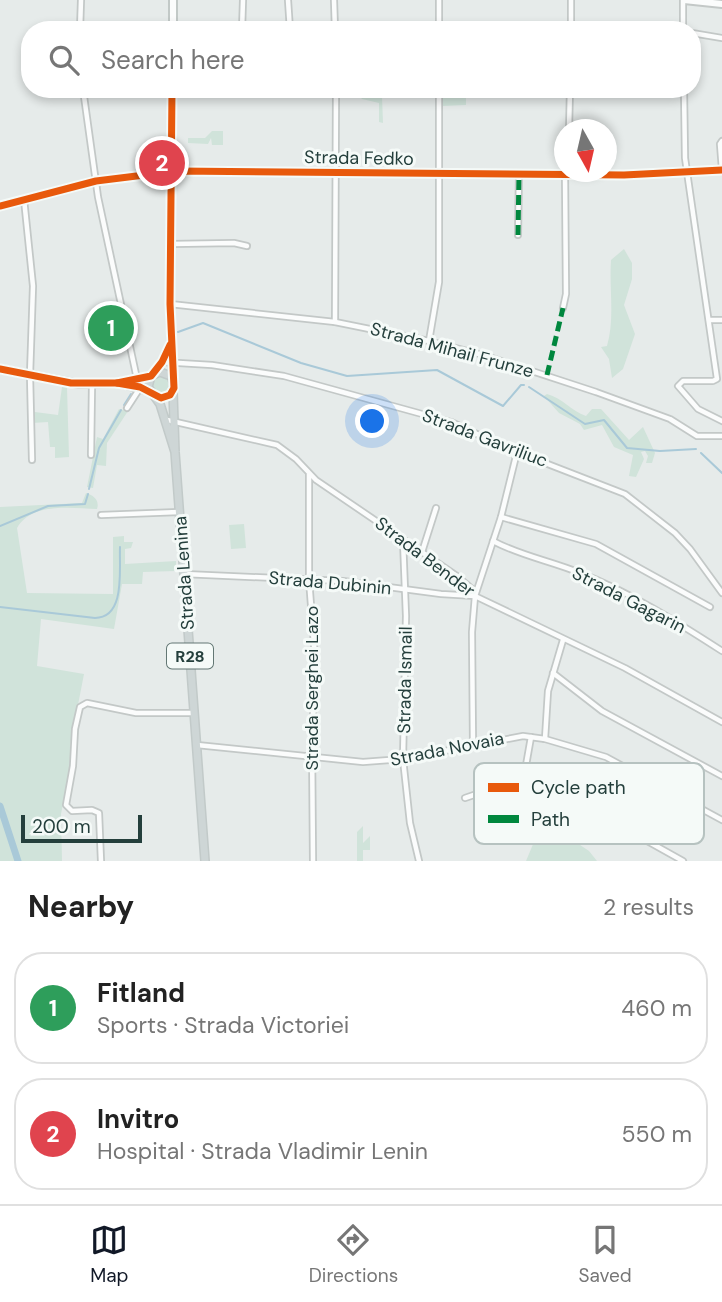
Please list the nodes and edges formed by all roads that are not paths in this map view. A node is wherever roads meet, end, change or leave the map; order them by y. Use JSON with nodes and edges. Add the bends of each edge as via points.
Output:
{"nodes":[{"id":1,"x":81,"y":0,"type":"edge"},
{"id":2,"x":173,"y":0,"type":"edge"},
{"id":3,"x":243,"y":0,"type":"edge"},
{"id":4,"x":288,"y":0,"type":"edge"},
{"id":5,"x":334,"y":0,"type":"edge"},
{"id":6,"x":439,"y":0,"type":"edge"},
{"id":7,"x":571,"y":0,"type":"edge"},
{"id":8,"x":683,"y":0,"type":"edge"},
{"id":9,"x":722,"y":4,"type":"edge"},
{"id":10,"x":80,"y":21,"type":"edge"},
{"id":11,"x":173,"y":21,"type":"edge"},
{"id":12,"x":242,"y":21,"type":"edge"},
{"id":13,"x":289,"y":21,"type":"edge"},
{"id":14,"x":335,"y":21,"type":"edge"},
{"id":15,"x":439,"y":21,"type":"edge"},
{"id":16,"x":571,"y":21,"type":"edge"},
{"id":17,"x":683,"y":21,"type":"edge"},
{"id":18,"x":701,"y":34,"type":"edge"},
{"id":19,"x":722,"y":37,"type":"edge"},
{"id":20,"x":84,"y":98,"type":"edge"},
{"id":21,"x":172,"y":98,"type":"edge"},
{"id":22,"x":336,"y":98,"type":"edge"},
{"id":23,"x":439,"y":98,"type":"edge"},
{"id":24,"x":570,"y":98,"type":"edge"},
{"id":25,"x":684,"y":98,"type":"edge"},
{"id":26,"x":569,"y":119,"type":"edge"},
{"id":27,"x":722,"y":141,"type":"edge"},
{"id":28,"x":722,"y":170,"type":"edge"},
{"id":29,"x":172,"y":172,"type":"junction"},
{"id":30,"x":554,"y":172,"type":"edge"},
{"id":31,"x":687,"y":172,"type":"junction"},
{"id":32,"x":337,"y":173,"type":"junction"},
{"id":33,"x":519,"y":174,"type":"junction"},
{"id":34,"x":617,"y":174,"type":"edge"},
{"id":35,"x":439,"y":175,"type":"junction"},
{"id":36,"x":96,"y":181,"type":"junction"},
{"id":37,"x":565,"y":182,"type":"edge"},
{"id":38,"x":24,"y":199,"type":"junction"},
{"id":39,"x":0,"y":205,"type":"edge"},
{"id":40,"x":518,"y":235,"type":"dead end"},
{"id":41,"x":170,"y":244,"type":"junction"},
{"id":42,"x":247,"y":246,"type":"dead end"},
{"id":43,"x":170,"y":304,"type":"junction"},
{"id":44,"x":563,"y":308,"type":"dead end"},
{"id":45,"x":709,"y":320,"type":"junction"},
{"id":46,"x":722,"y":320,"type":"edge"},
{"id":47,"x":335,"y":322,"type":"junction"},
{"id":48,"x":429,"y":341,"type":"junction"},
{"id":49,"x":172,"y":342,"type":"junction"},
{"id":50,"x":162,"y":362,"type":"junction"},
{"id":51,"x":173,"y":362,"type":"junction"},
{"id":52,"x":0,"y":369,"type":"edge"},
{"id":53,"x":153,"y":374,"type":"junction"},
{"id":54,"x":30,"y":375,"type":"junction"},
{"id":55,"x":137,"y":379,"type":"junction"},
{"id":56,"x":173,"y":380,"type":"junction"},
{"id":57,"x":117,"y":383,"type":"junction"},
{"id":58,"x":92,"y":385,"type":"junction"},
{"id":59,"x":140,"y":387,"type":"junction"},
{"id":60,"x":149,"y":391,"type":"junction"},
{"id":61,"x":173,"y":391,"type":"junction"},
{"id":62,"x":157,"y":397,"type":"junction"},
{"id":63,"x":127,"y":408,"type":"dead end"},
{"id":64,"x":170,"y":420,"type":"junction"},
{"id":65,"x":722,"y":421,"type":"edge"},
{"id":66,"x":722,"y":436,"type":"edge"},
{"id":67,"x":517,"y":452,"type":"junction"},
{"id":68,"x":91,"y":455,"type":"dead end"},
{"id":69,"x":32,"y":460,"type":"dead end"},
{"id":70,"x":309,"y":473,"type":"junction"},
{"id":71,"x":436,"y":508,"type":"dead end"},
{"id":72,"x":180,"y":512,"type":"junction"},
{"id":73,"x":101,"y":515,"type":"dead end"},
{"id":74,"x":501,"y":517,"type":"junction"},
{"id":75,"x":403,"y":539,"type":"junction"},
{"id":76,"x":493,"y":541,"type":"junction"},
{"id":77,"x":422,"y":552,"type":"junction"},
{"id":78,"x":184,"y":574,"type":"junction"},
{"id":79,"x":309,"y":579,"type":"junction"},
{"id":80,"x":406,"y":590,"type":"junction"},
{"id":81,"x":722,"y":593,"type":"edge"},
{"id":82,"x":475,"y":596,"type":"junction"},
{"id":83,"x":710,"y":607,"type":"dead end"},
{"id":84,"x":563,"y":640,"type":"junction"},
{"id":85,"x":722,"y":651,"type":"edge"},
{"id":86,"x":553,"y":673,"type":"junction"},
{"id":87,"x":193,"y":713,"type":"junction"},
{"id":88,"x":722,"y":722,"type":"edge"},
{"id":89,"x":531,"y":737,"type":"junction"},
{"id":90,"x":545,"y":739,"type":"junction"},
{"id":91,"x":196,"y":745,"type":"junction"},
{"id":92,"x":473,"y":745,"type":"junction"},
{"id":93,"x":312,"y":758,"type":"junction"},
{"id":94,"x":403,"y":759,"type":"junction"},
{"id":95,"x":528,"y":763,"type":"edge"},
{"id":96,"x":617,"y":763,"type":"edge"},
{"id":97,"x":700,"y":763,"type":"edge"},
{"id":98,"x":704,"y":765,"type":"edge"},
{"id":99,"x":722,"y":775,"type":"edge"},
{"id":100,"x":474,"y":795,"type":"edge"},
{"id":101,"x":465,"y":798,"type":"dead end"},
{"id":102,"x":704,"y":810,"type":"edge"},
{"id":103,"x":722,"y":820,"type":"edge"},
{"id":104,"x":653,"y":844,"type":"edge"},
{"id":105,"x":102,"y":861,"type":"edge"},
{"id":106,"x":205,"y":861,"type":"edge"},
{"id":107,"x":313,"y":861,"type":"edge"},
{"id":108,"x":419,"y":861,"type":"edge"},
{"id":109,"x":684,"y":861,"type":"edge"}],
"edges":[{"from":1,"to":10,"type":"street"},
{"from":2,"to":11,"type":"main road"},
{"from":3,"to":12,"type":"street"},
{"from":4,"to":13,"type":"street"},
{"from":5,"to":14,"type":"street"},
{"from":6,"to":15,"type":"street"},
{"from":7,"to":16,"type":"street"},
{"from":8,"to":9,"type":"main road"},
{"from":8,"to":17,"type":"street"},
{"from":18,"to":19,"type":"street"},
{"from":20,"to":36,"type":"street"},
{"from":21,"to":29,"type":"main road"},
{"from":22,"to":32,"type":"street"},
{"from":23,"to":35,"type":"street"},
{"from":24,"to":26,"type":"street"},
{"from":25,"to":31,"type":"street"},
{"from":27,"to":28,"type":"street"},
{"from":28,"to":31,"type":"street","name":"Strada Fedko"},
{"from":29,"to":32,"type":"street","name":"Strada Fedko"},
{"from":29,"to":36,"type":"street","name":"Strada Fedko"},
{"from":29,"to":41,"type":"main road"},
{"from":30,"to":33,"type":"street","name":"Strada Fedko"},
{"from":31,"to":34,"type":"street","name":"Strada Fedko"},
{"from":31,"to":45,"type":"street"},
{"from":32,"to":35,"type":"street","name":"Strada Fedko"},
{"from":32,"to":47,"type":"street"},
{"from":33,"to":35,"type":"street","name":"Strada Fedko"},
{"from":33,"to":40,"type":"street"},
{"from":35,"to":48,"type":"street","via":[[439,282]]},
{"from":36,"to":38,"type":"street","name":"Strada Fedko"},
{"from":36,"to":55,"type":"street"},
{"from":37,"to":44,"type":"street"},
{"from":38,"to":39,"type":"street","name":"Strada Fedko"},
{"from":38,"to":54,"type":"street","via":[[33,286]]},
{"from":41,"to":42,"type":"street"},
{"from":41,"to":43,"type":"main road"},
{"from":43,"to":47,"type":"street","name":"Strada Mihail Frunze"},
{"from":43,"to":49,"type":"main road"},
{"from":45,"to":46,"type":"street"},
{"from":45,"to":65,"type":"street","via":[[716,380],[678,384],[698,409]]},
{"from":47,"to":48,"type":"street","name":"Strada Mihail Frunze"},
{"from":48,"to":66,"type":"street","name":"Strada Mihail Frunze","via":[[596,392],[670,419],[697,436]]},
{"from":49,"to":50,"type":"main road"},
{"from":49,"to":51,"type":"main road"},
{"from":50,"to":51,"type":"street","name":"Strada Gavriliuc"},
{"from":50,"to":53,"type":"main road"},
{"from":51,"to":56,"type":"main road"},
{"from":51,"to":67,"type":"street","name":"Strada Gavriliuc","via":[[254,370],[320,385],[441,418]]},
{"from":52,"to":54,"type":"main road"},
{"from":53,"to":55,"type":"main road"},
{"from":53,"to":56,"type":"main road","via":[[164,372]]},
{"from":53,"to":60,"type":"main road"},
{"from":54,"to":58,"type":"main road"},
{"from":54,"to":69,"type":"street"},
{"from":55,"to":57,"type":"main road"},
{"from":56,"to":61,"type":"main road","number":"R28"},
{"from":57,"to":58,"type":"main road"},
{"from":57,"to":59,"type":"main road"},
{"from":58,"to":68,"type":"street"},
{"from":59,"to":60,"type":"main road"},
{"from":59,"to":63,"type":"street"},
{"from":60,"to":62,"type":"main road","number":"R28"},
{"from":61,"to":62,"type":"main road"},
{"from":61,"to":64,"type":"main road","number":"R28"},
{"from":62,"to":64,"type":"main road","number":"R28"},
{"from":64,"to":70,"type":"street","name":"Strada Bender","via":[[277,445]]},
{"from":64,"to":72,"type":"main road","name":"Strada Lenina","number":"R28"},
{"from":67,"to":74,"type":"street"},
{"from":67,"to":81,"type":"street","name":"Strada Gavriliuc","via":[[625,494],[646,508],[690,549]]},
{"from":70,"to":75,"type":"street","name":"Strada Bender"},
{"from":70,"to":79,"type":"street","name":"Strada Serghei Lazo"},
{"from":71,"to":77,"type":"street"},
{"from":72,"to":73,"type":"street"},
{"from":72,"to":78,"type":"main road","name":"Strada Lenina","number":"R28"},
{"from":74,"to":76,"type":"street"},
{"from":74,"to":83,"type":"street","via":[[596,544]]},
{"from":75,"to":77,"type":"street","name":"Strada Bender"},
{"from":75,"to":80,"type":"street","name":"Strada Ismail"},
{"from":76,"to":82,"type":"street"},
{"from":76,"to":85,"type":"street","name":"Strada Gagarin","via":[[600,582]]},
{"from":77,"to":82,"type":"street","name":"Strada Bender","via":[[468,585]]},
{"from":78,"to":79,"type":"street","name":"Strada Dubinin"},
{"from":78,"to":87,"type":"main road","name":"Strada Lenina","number":"R28"},
{"from":79,"to":80,"type":"street","name":"Strada Dubinin"},
{"from":79,"to":93,"type":"street","name":"Strada Serghei Lazo","via":[[315,658]]},
{"from":80,"to":82,"type":"street","name":"Strada Dubinin"},
{"from":80,"to":94,"type":"street","name":"Strada Ismail"},
{"from":82,"to":84,"type":"street","name":"Strada Bender"},
{"from":82,"to":92,"type":"street"},
{"from":84,"to":86,"type":"street"},
{"from":84,"to":88,"type":"street","name":"Strada Bender","via":[[625,668]]},
{"from":86,"to":90,"type":"street"},
{"from":86,"to":97,"type":"street","via":[[601,710]]},
{"from":87,"to":91,"type":"main road","name":"Strada Lenina","number":"R28"},
{"from":87,"to":105,"type":"street","via":[[150,714],[87,704],[78,710],[66,805],[72,811],[99,813]]},
{"from":89,"to":90,"type":"street","name":"Strada Novaia"},
{"from":89,"to":92,"type":"street","name":"Strada Novaia"},
{"from":89,"to":95,"type":"street"},
{"from":90,"to":96,"type":"street","name":"Strada Novaia"},
{"from":91,"to":93,"type":"street","name":"Strada Novaia"},
{"from":91,"to":106,"type":"main road","name":"Strada Lenina","number":"R28"},
{"from":92,"to":94,"type":"street","name":"Strada Novaia"},
{"from":93,"to":94,"type":"street","name":"Strada Novaia"},
{"from":93,"to":107,"type":"street","name":"Strada Serghei Lazo"},
{"from":94,"to":108,"type":"street","name":"Strada Ismail"},
{"from":98,"to":99,"type":"street"},
{"from":100,"to":101,"type":"street"},
{"from":102,"to":103,"type":"street","name":"Strada Novaia"},
{"from":104,"to":109,"type":"street"}]}
